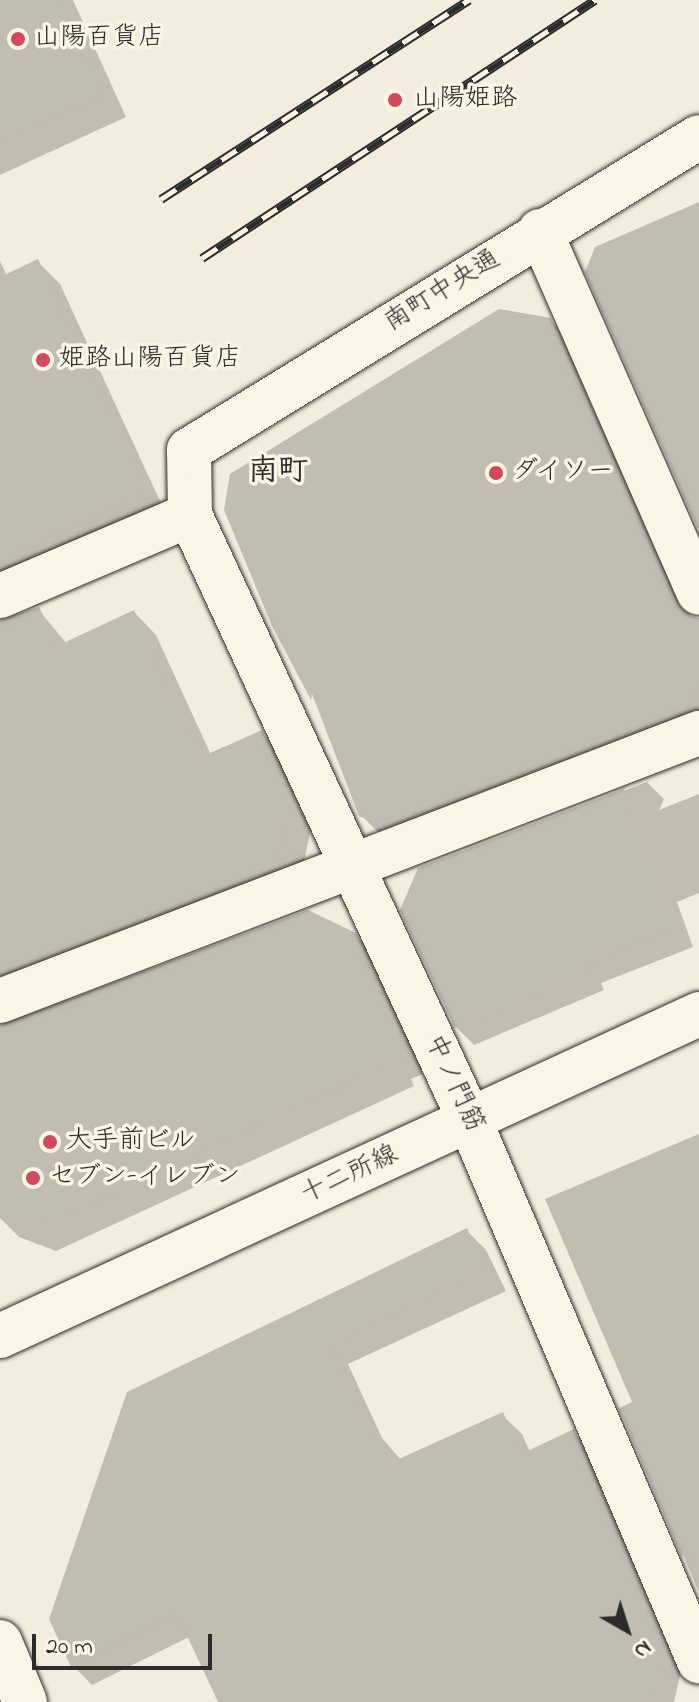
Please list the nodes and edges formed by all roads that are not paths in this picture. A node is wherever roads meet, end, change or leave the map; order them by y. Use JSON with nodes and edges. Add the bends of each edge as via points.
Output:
{"nodes":[{"id":1,"x":699,"y":137,"type":"edge"},
{"id":2,"x":540,"y":231,"type":"junction"},
{"id":3,"x":190,"y":515,"type":"junction"},
{"id":4,"x":699,"y":593,"type":"edge"},
{"id":5,"x":0,"y":596,"type":"edge"},
{"id":6,"x":699,"y":733,"type":"edge"},
{"id":7,"x":354,"y":870,"type":"junction"},
{"id":8,"x":0,"y":1001,"type":"edge"},
{"id":9,"x":699,"y":1014,"type":"edge"},
{"id":10,"x":470,"y":1121,"type":"junction"},
{"id":11,"x":0,"y":1336,"type":"edge"},
{"id":12,"x":0,"y":1642,"type":"edge"},
{"id":13,"x":699,"y":1661,"type":"edge"},
{"id":14,"x":25,"y":1702,"type":"edge"}],
"edges":[{"from":1,"to":2,"type":"street","name":"南町中央通"},
{"from":2,"to":3,"type":"street","name":"南町中央通","via":[[189,450]]},
{"from":2,"to":4,"type":"street"},
{"from":3,"to":5,"type":"street"},
{"from":3,"to":7,"type":"street","name":"中ノ門筋"},
{"from":6,"to":7,"type":"street"},
{"from":7,"to":8,"type":"street"},
{"from":7,"to":10,"type":"street","name":"中ノ門筋"},
{"from":9,"to":10,"type":"street","name":"十二所線"},
{"from":10,"to":11,"type":"street","name":"十二所線"},
{"from":10,"to":13,"type":"street","name":"中ノ門筋"},
{"from":12,"to":14,"type":"street"}]}
